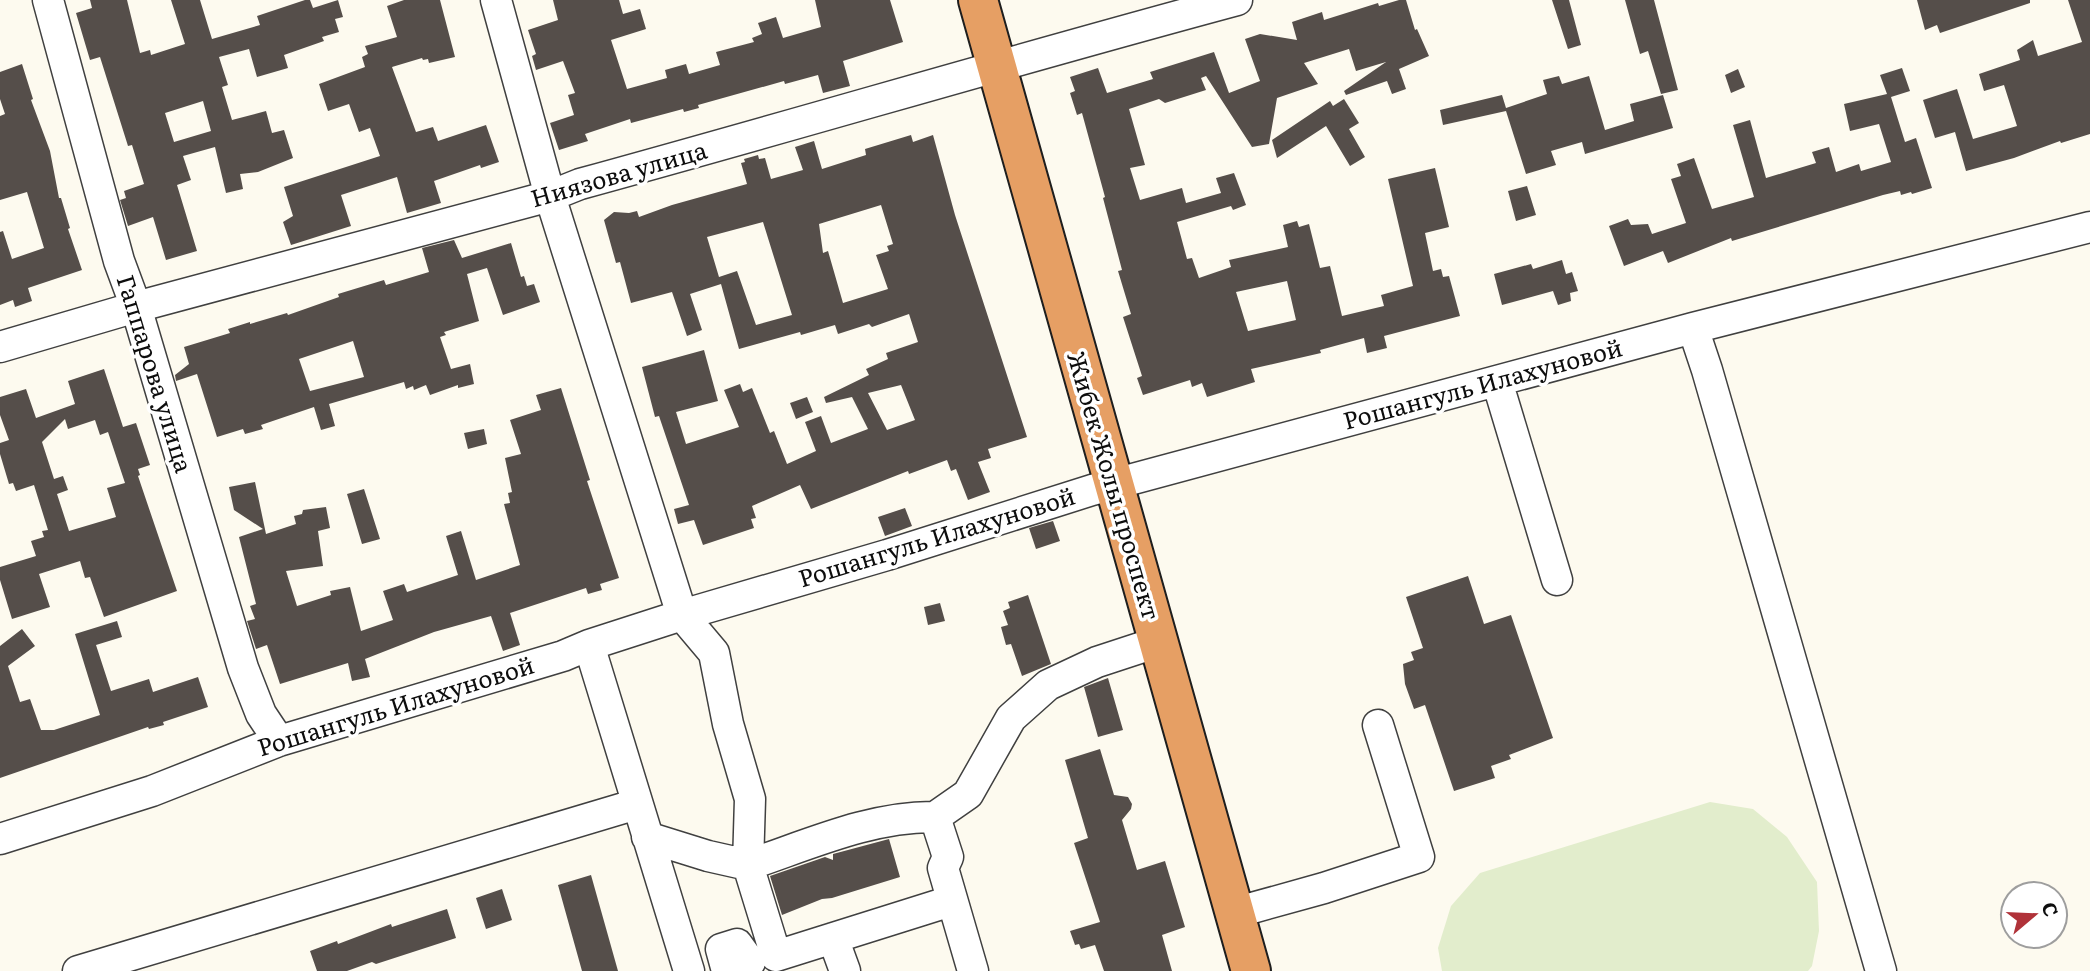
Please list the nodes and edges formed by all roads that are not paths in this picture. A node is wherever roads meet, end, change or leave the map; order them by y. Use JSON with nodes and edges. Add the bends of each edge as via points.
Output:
{"nodes":[{"id":1,"x":48,"y":0,"type":"edge"},
{"id":2,"x":496,"y":0,"type":"edge"},
{"id":3,"x":978,"y":0,"type":"edge"},
{"id":4,"x":1237,"y":0,"type":"edge"},
{"id":5,"x":997,"y":66,"type":"junction"},
{"id":6,"x":550,"y":196,"type":"junction"},
{"id":7,"x":2090,"y":227,"type":"edge"},
{"id":8,"x":136,"y":307,"type":"junction"},
{"id":9,"x":1693,"y":328,"type":"junction"},
{"id":10,"x":0,"y":347,"type":"edge"},
{"id":11,"x":1497,"y":381,"type":"junction"},
{"id":12,"x":1113,"y":485,"type":"junction"},
{"id":13,"x":1556,"y":580,"type":"dead end"},
{"id":14,"x":682,"y":615,"type":"junction"},
{"id":15,"x":1157,"y":642,"type":"junction"},
{"id":16,"x":589,"y":645,"type":"junction"},
{"id":17,"x":1378,"y":725,"type":"dead end"},
{"id":18,"x":279,"y":741,"type":"junction"},
{"id":19,"x":637,"y":804,"type":"junction"},
{"id":20,"x":935,"y":817,"type":"junction"},
{"id":21,"x":647,"y":837,"type":"junction"},
{"id":22,"x":0,"y":839,"type":"edge"},
{"id":23,"x":748,"y":865,"type":"junction"},
{"id":24,"x":951,"y":901,"type":"junction"},
{"id":25,"x":1234,"y":913,"type":"junction"},
{"id":26,"x":833,"y":938,"type":"junction"},
{"id":27,"x":748,"y":965,"type":"edge"},
{"id":28,"x":78,"y":971,"type":"edge"},
{"id":29,"x":689,"y":971,"type":"edge"},
{"id":30,"x":845,"y":971,"type":"edge"},
{"id":31,"x":973,"y":971,"type":"edge"},
{"id":32,"x":1251,"y":971,"type":"edge"},
{"id":33,"x":1881,"y":971,"type":"edge"}],
"edges":[{"from":1,"to":8,"type":"street","name":"Гаппарова улица","via":[[119,261]]},
{"from":2,"to":6,"type":"street"},
{"from":3,"to":5,"type":"highway","name":"Жибек Жолы проспект"},
{"from":4,"to":5,"type":"street","name":"Ниязова улица"},
{"from":5,"to":6,"type":"street","name":"Ниязова улица"},
{"from":5,"to":12,"type":"highway","name":"Жибек Жолы проспект"},
{"from":6,"to":8,"type":"street","name":"Ниязова улица"},
{"from":6,"to":14,"type":"street"},
{"from":7,"to":9,"type":"street","name":"Рошангуль Илахуновой"},
{"from":8,"to":10,"type":"street","name":"Ниязова улица"},
{"from":8,"to":18,"type":"street","name":"Гаппарова улица","via":[[243,668],[261,714]]},
{"from":9,"to":11,"type":"street","name":"Рошангуль Илахуновой"},
{"from":9,"to":33,"type":"street"},
{"from":11,"to":12,"type":"street","name":"Рошангуль Илахуновой"},
{"from":11,"to":13,"type":"street"},
{"from":12,"to":14,"type":"street","name":"Рошангуль Илахуновой"},
{"from":12,"to":15,"type":"highway","name":"Жибек Жолы проспект"},
{"from":14,"to":16,"type":"street","name":"Рошангуль Илахуновой"},
{"from":14,"to":23,"type":"street","via":[[714,653],[750,799]]},
{"from":15,"to":20,"type":"street","via":[[1048,685],[1011,718],[968,794]]},
{"from":15,"to":25,"type":"highway","name":"Жибек Жолы проспект"},
{"from":16,"to":18,"type":"street","name":"Рошангуль Илахуновой"},
{"from":16,"to":19,"type":"street"},
{"from":17,"to":25,"type":"street","via":[[1419,857]]},
{"from":18,"to":22,"type":"street","name":"Рошангуль Илахуновой","via":[[152,791]]},
{"from":19,"to":21,"type":"street"},
{"from":19,"to":28,"type":"street"},
{"from":20,"to":23,"type":"street","via":[[872,824]]},
{"from":20,"to":24,"type":"street","via":[[948,857],[943,868]]},
{"from":21,"to":23,"type":"street"},
{"from":21,"to":29,"type":"street"},
{"from":23,"to":27,"type":"street"},
{"from":24,"to":26,"type":"street"},
{"from":24,"to":31,"type":"street"},
{"from":25,"to":32,"type":"highway","name":"Жибек Жолы проспект"},
{"from":26,"to":27,"type":"street"},
{"from":26,"to":30,"type":"street"}]}
